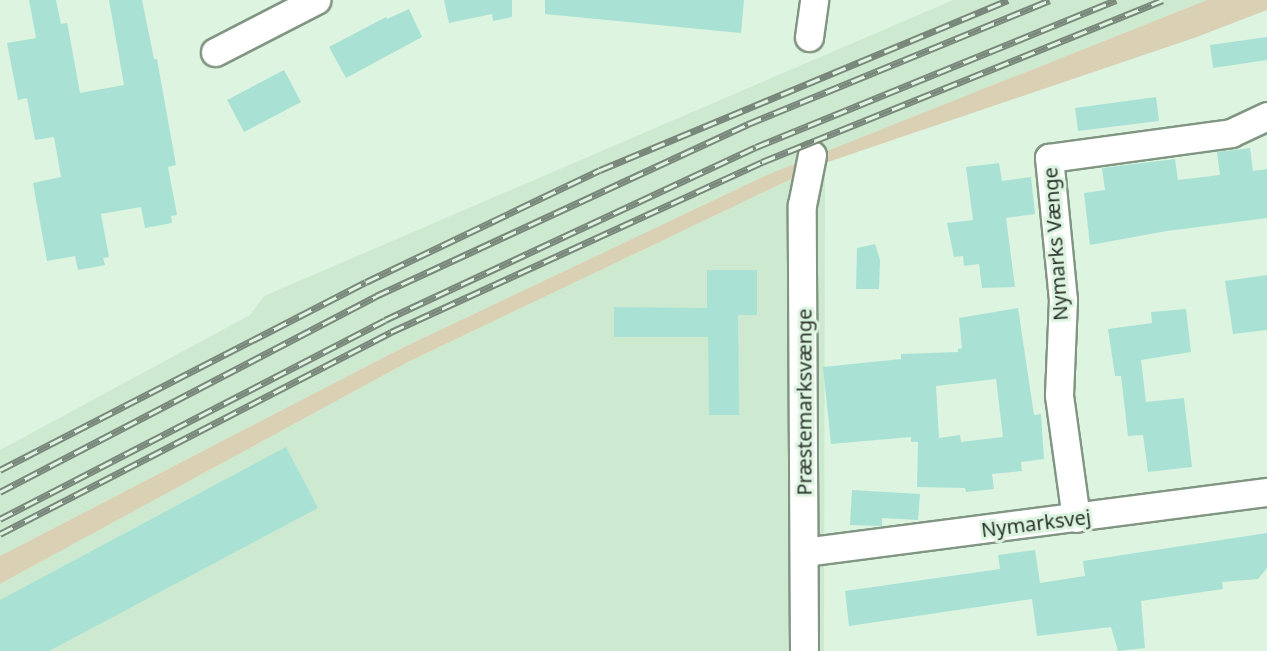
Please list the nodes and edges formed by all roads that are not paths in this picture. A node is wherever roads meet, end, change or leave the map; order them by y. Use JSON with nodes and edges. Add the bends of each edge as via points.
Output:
{"nodes":[{"id":1,"x":316,"y":0,"type":"edge"},
{"id":2,"x":814,"y":0,"type":"edge"},
{"id":3,"x":809,"y":37,"type":"dead end"},
{"id":4,"x":215,"y":52,"type":"dead end"},
{"id":5,"x":1267,"y":117,"type":"edge"},
{"id":6,"x":812,"y":155,"type":"dead end"},
{"id":7,"x":1267,"y":492,"type":"edge"},
{"id":8,"x":1076,"y":518,"type":"junction"},
{"id":9,"x":804,"y":552,"type":"junction"},
{"id":10,"x":804,"y":651,"type":"edge"}],
"edges":[{"from":1,"to":4,"type":"street"},
{"from":2,"to":3,"type":"street"},
{"from":5,"to":8,"type":"street","name":"Nymarks Vænge","via":[[1231,133],[1049,158],[1063,300],[1059,395]]},
{"from":6,"to":9,"type":"street","name":"Præstemarksvænge","via":[[802,205]]},
{"from":7,"to":8,"type":"street","name":"Nymarksvej"},
{"from":8,"to":9,"type":"street","name":"Nymarksvej"},
{"from":9,"to":10,"type":"street","name":"Præstemarksvænge"}]}
